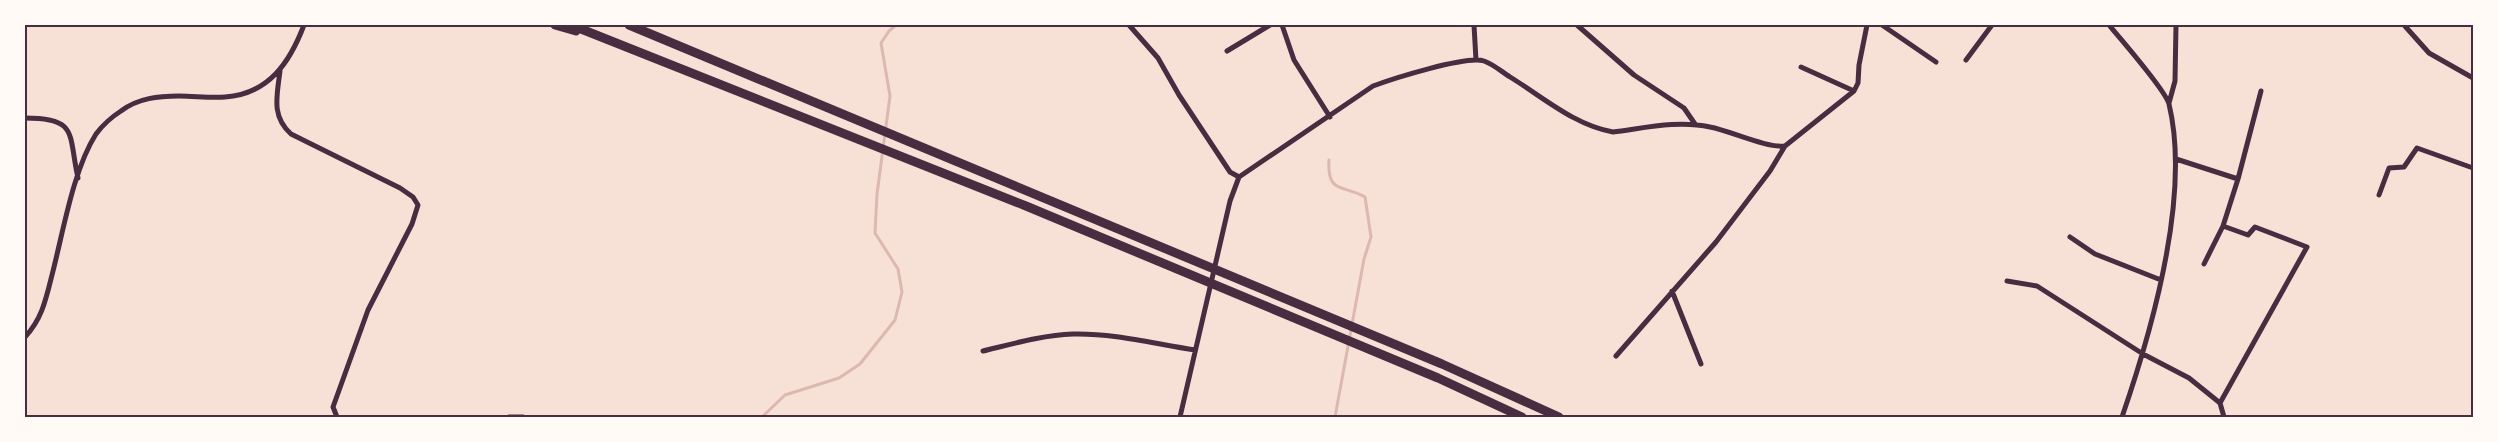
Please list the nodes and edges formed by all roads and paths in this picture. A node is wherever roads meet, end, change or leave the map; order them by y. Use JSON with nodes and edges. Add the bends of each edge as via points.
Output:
{"nodes":[{"id":1,"x":304,"y":25,"type":"edge"},
{"id":2,"x":555,"y":25,"type":"edge"},
{"id":3,"x":571,"y":25,"type":"edge"},
{"id":4,"x":628,"y":25,"type":"edge"},
{"id":5,"x":1129,"y":25,"type":"edge"},
{"id":6,"x":1270,"y":25,"type":"edge"},
{"id":7,"x":1282,"y":25,"type":"edge"},
{"id":8,"x":1474,"y":25,"type":"edge"},
{"id":9,"x":1577,"y":25,"type":"edge"},
{"id":10,"x":1867,"y":25,"type":"edge"},
{"id":11,"x":1882,"y":25,"type":"edge"},
{"id":12,"x":1992,"y":25,"type":"edge"},
{"id":13,"x":2109,"y":25,"type":"edge"},
{"id":14,"x":2176,"y":25,"type":"edge"},
{"id":15,"x":2404,"y":25,"type":"edge"},
{"id":16,"x":608,"y":40,"type":"junction"},
{"id":17,"x":1228,"y":51,"type":"dead end"},
{"id":18,"x":1476,"y":60,"type":"junction"},
{"id":19,"x":1966,"y":60,"type":"dead end"},
{"id":20,"x":1936,"y":62,"type":"dead end"},
{"id":21,"x":1801,"y":67,"type":"dead end"},
{"id":22,"x":280,"y":71,"type":"junction"},
{"id":23,"x":2473,"y":78,"type":"edge"},
{"id":24,"x":1854,"y":91,"type":"junction"},
{"id":25,"x":2261,"y":91,"type":"dead end"},
{"id":26,"x":2169,"y":103,"type":"junction"},
{"id":27,"x":1330,"y":117,"type":"junction"},
{"id":28,"x":25,"y":118,"type":"edge"},
{"id":29,"x":1695,"y":124,"type":"junction"},
{"id":30,"x":1785,"y":146,"type":"junction"},
{"id":31,"x":2176,"y":159,"type":"junction"},
{"id":32,"x":2473,"y":168,"type":"edge"},
{"id":33,"x":1239,"y":177,"type":"junction"},
{"id":34,"x":78,"y":179,"type":"junction"},
{"id":35,"x":2238,"y":179,"type":"junction"},
{"id":36,"x":2379,"y":195,"type":"dead end"},
{"id":37,"x":2223,"y":226,"type":"junction"},
{"id":38,"x":2070,"y":237,"type":"dead end"},
{"id":39,"x":2204,"y":264,"type":"dead end"},
{"id":40,"x":2161,"y":280,"type":"junction"},
{"id":41,"x":2007,"y":281,"type":"dead end"},
{"id":42,"x":1672,"y":291,"type":"junction"},
{"id":43,"x":25,"y":337,"type":"edge"},
{"id":44,"x":1195,"y":350,"type":"junction"},
{"id":45,"x":982,"y":351,"type":"dead end"},
{"id":46,"x":2143,"y":354,"type":"junction"},
{"id":47,"x":1616,"y":356,"type":"dead end"},
{"id":48,"x":1701,"y":364,"type":"dead end"},
{"id":49,"x":2220,"y":404,"type":"junction"},
{"id":50,"x":337,"y":417,"type":"edge"},
{"id":51,"x":509,"y":417,"type":"edge"},
{"id":52,"x":523,"y":417,"type":"edge"},
{"id":53,"x":1180,"y":417,"type":"edge"},
{"id":54,"x":1522,"y":417,"type":"edge"},
{"id":55,"x":1559,"y":417,"type":"edge"},
{"id":56,"x":2122,"y":417,"type":"edge"},
{"id":57,"x":2224,"y":417,"type":"edge"}],
"edges":[{"from":1,"to":22,"type":"street"},
{"from":2,"to":16,"type":"highway"},
{"from":3,"to":16,"type":"highway"},
{"from":4,"to":55,"type":"highway","via":[[1032,191],[1164,250],[1442,364]]},
{"from":5,"to":33,"type":"street","via":[[1158,58],[1230,172]]},
{"from":6,"to":17,"type":"street"},
{"from":7,"to":27,"type":"street","via":[[1294,60]]},
{"from":8,"to":18,"type":"street"},
{"from":9,"to":29,"type":"street","via":[[1634,75],[1684,108]]},
{"from":10,"to":24,"type":"street"},
{"from":11,"to":20,"type":"street"},
{"from":12,"to":19,"type":"street"},
{"from":13,"to":26,"type":"street"},
{"from":14,"to":26,"type":"street","via":[[2176,81]]},
{"from":15,"to":23,"type":"street","via":[[2429,53]]},
{"from":16,"to":54,"type":"highway","via":[[1026,206],[1438,378]]},
{"from":18,"to":27,"type":"street","via":[[1373,86]]},
{"from":18,"to":29,"type":"street","via":[[1486,62],[1564,112],[1602,130],[1613,132]]},
{"from":21,"to":24,"type":"street"},
{"from":22,"to":34,"type":"street","via":[[252,90],[226,97],[161,96],[140,100],[122,110],[97,132]]},
{"from":22,"to":50,"type":"street","via":[[277,111],[280,124],[291,134],[400,188],[418,205],[412,224],[368,310],[334,407]]},
{"from":24,"to":30,"type":"street"},
{"from":25,"to":35,"type":"street"},
{"from":26,"to":31,"type":"street"},
{"from":27,"to":33,"type":"street"},
{"from":28,"to":34,"type":"street","via":[[53,119],[67,128]]},
{"from":29,"to":30,"type":"street","via":[[1777,147]]},
{"from":30,"to":42,"type":"street","via":[[1770,172],[1716,242]]},
{"from":31,"to":35,"type":"street"},
{"from":31,"to":40,"type":"street"},
{"from":32,"to":36,"type":"street","via":[[2417,148],[2404,166],[2389,168]]},
{"from":33,"to":44,"type":"street","via":[[1230,201]]},
{"from":34,"to":43,"type":"street","via":[[42,312]]},
{"from":35,"to":37,"type":"street"},
{"from":37,"to":39,"type":"street"},
{"from":37,"to":49,"type":"street","via":[[2248,235],[2255,227],[2307,247]]},
{"from":38,"to":40,"type":"street","via":[[2095,254]]},
{"from":40,"to":46,"type":"street"},
{"from":41,"to":46,"type":"street","via":[[2037,286]]},
{"from":42,"to":47,"type":"street"},
{"from":42,"to":48,"type":"street"},
{"from":44,"to":45,"type":"street","via":[[1099,334],[1071,334]]},
{"from":44,"to":53,"type":"street"},
{"from":46,"to":49,"type":"street","via":[[2189,378]]},
{"from":46,"to":56,"type":"street"},
{"from":49,"to":57,"type":"street"},
{"from":51,"to":52,"type":"street"}]}
